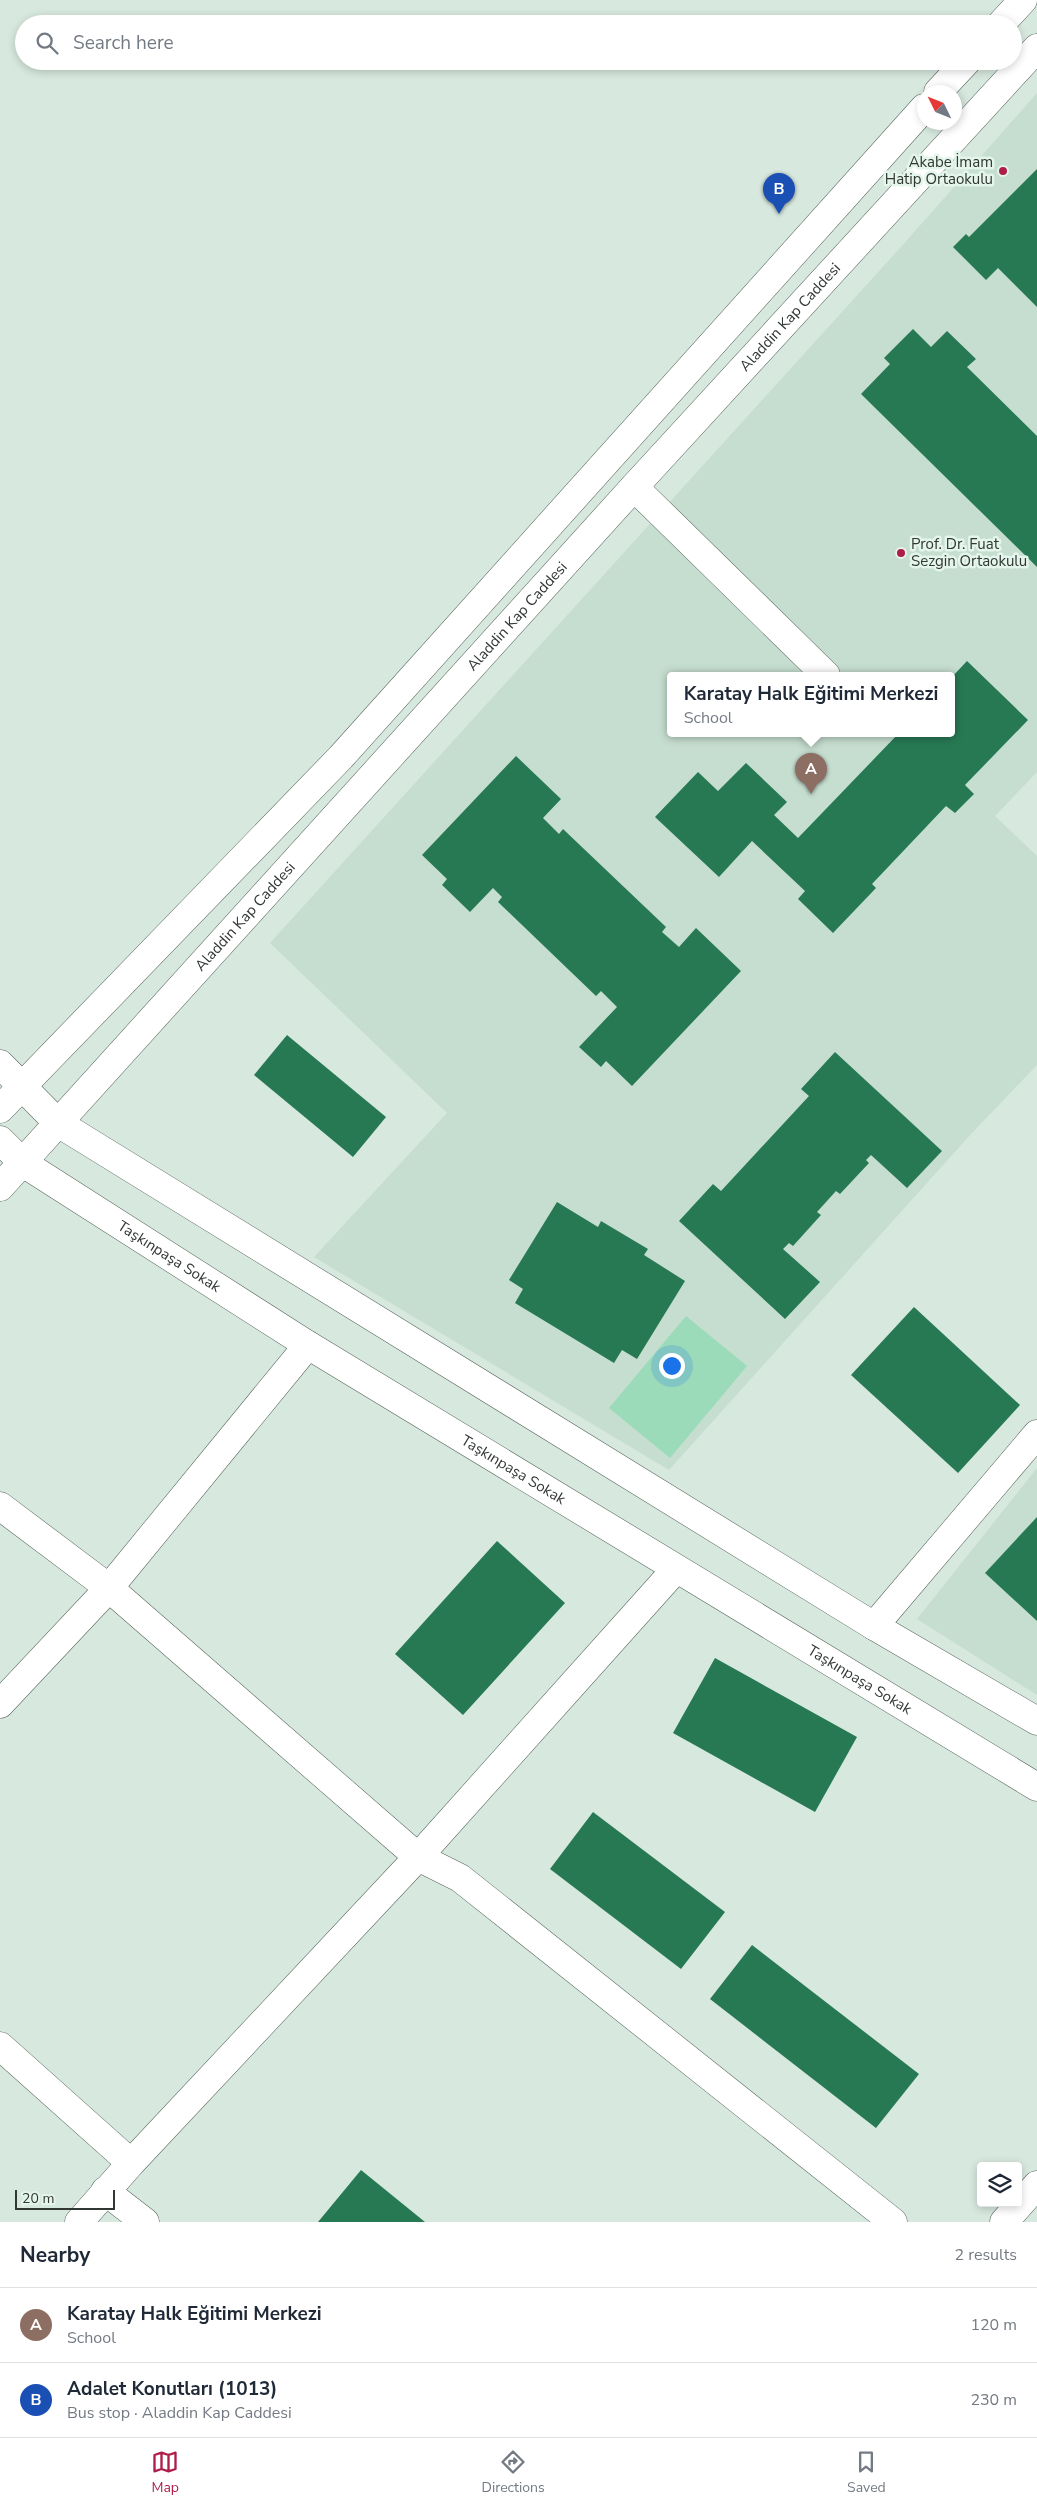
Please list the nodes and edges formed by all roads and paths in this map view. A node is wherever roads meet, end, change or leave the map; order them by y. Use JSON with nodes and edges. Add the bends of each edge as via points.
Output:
{"nodes":[{"id":1,"x":1023,"y":0,"type":"edge"},
{"id":2,"x":1009,"y":15,"type":"edge"},
{"id":3,"x":1037,"y":48,"type":"edge"},
{"id":4,"x":1022,"y":64,"type":"edge"},
{"id":5,"x":959,"y":70,"type":"edge"},
{"id":6,"x":1017,"y":70,"type":"edge"},
{"id":7,"x":945,"y":85,"type":"edge"},
{"id":8,"x":917,"y":116,"type":"edge"},
{"id":9,"x":634,"y":487,"type":"junction"},
{"id":10,"x":823,"y":672,"type":"edge"},
{"id":11,"x":0,"y":1064,"type":"edge"},
{"id":12,"x":22,"y":1086,"type":"junction"},
{"id":13,"x":0,"y":1109,"type":"edge"},
{"id":14,"x":58,"y":1123,"type":"junction"},
{"id":15,"x":0,"y":1140,"type":"edge"},
{"id":16,"x":23,"y":1163,"type":"junction"},
{"id":17,"x":0,"y":1187,"type":"edge"},
{"id":18,"x":308,"y":1345,"type":"junction"},
{"id":19,"x":1037,"y":1434,"type":"edge"},
{"id":20,"x":0,"y":1506,"type":"edge"},
{"id":21,"x":676,"y":1568,"type":"junction"},
{"id":22,"x":109,"y":1588,"type":"junction"},
{"id":23,"x":874,"y":1626,"type":"junction"},
{"id":24,"x":0,"y":1704,"type":"edge"},
{"id":25,"x":1037,"y":1721,"type":"edge"},
{"id":26,"x":1037,"y":1786,"type":"edge"},
{"id":27,"x":418,"y":1857,"type":"junction"},
{"id":28,"x":0,"y":2046,"type":"edge"},
{"id":29,"x":131,"y":2163,"type":"junction"},
{"id":30,"x":1037,"y":2185,"type":"edge"},
{"id":31,"x":105,"y":2191,"type":"junction"},
{"id":32,"x":80,"y":2222,"type":"edge"},
{"id":33,"x":145,"y":2222,"type":"edge"},
{"id":34,"x":892,"y":2222,"type":"edge"},
{"id":35,"x":1004,"y":2222,"type":"edge"}],
"edges":[{"from":1,"to":2,"type":"street"},
{"from":3,"to":4,"type":"street","name":"Aladdin Kap Caddesi"},
{"from":5,"to":7,"type":"street"},
{"from":6,"to":9,"type":"street","name":"Aladdin Kap Caddesi"},
{"from":8,"to":12,"type":"street","via":[[341,757]]},
{"from":9,"to":10,"type":"street"},
{"from":9,"to":14,"type":"street","name":"Aladdin Kap Caddesi"},
{"from":11,"to":12,"type":"street"},
{"from":12,"to":13,"type":"street"},
{"from":12,"to":14,"type":"street"},
{"from":14,"to":16,"type":"street","name":"Aladdin Kap Caddesi"},
{"from":14,"to":23,"type":"street"},
{"from":15,"to":16,"type":"street","name":"Taşkınpaşa Sokak"},
{"from":16,"to":17,"type":"street","name":"Aladdin Kap Caddesi"},
{"from":16,"to":18,"type":"street","name":"Taşkınpaşa Sokak"},
{"from":18,"to":21,"type":"street","name":"Taşkınpaşa Sokak"},
{"from":18,"to":22,"type":"street"},
{"from":19,"to":23,"type":"street"},
{"from":20,"to":22,"type":"street"},
{"from":21,"to":26,"type":"street","name":"Taşkınpaşa Sokak"},
{"from":21,"to":27,"type":"street"},
{"from":22,"to":24,"type":"street"},
{"from":22,"to":27,"type":"street"},
{"from":23,"to":25,"type":"street"},
{"from":27,"to":29,"type":"street"},
{"from":27,"to":34,"type":"street","via":[[460,1878]]},
{"from":28,"to":29,"type":"street"},
{"from":29,"to":31,"type":"street"},
{"from":30,"to":35,"type":"street"},
{"from":31,"to":32,"type":"street"},
{"from":31,"to":33,"type":"street"}]}
